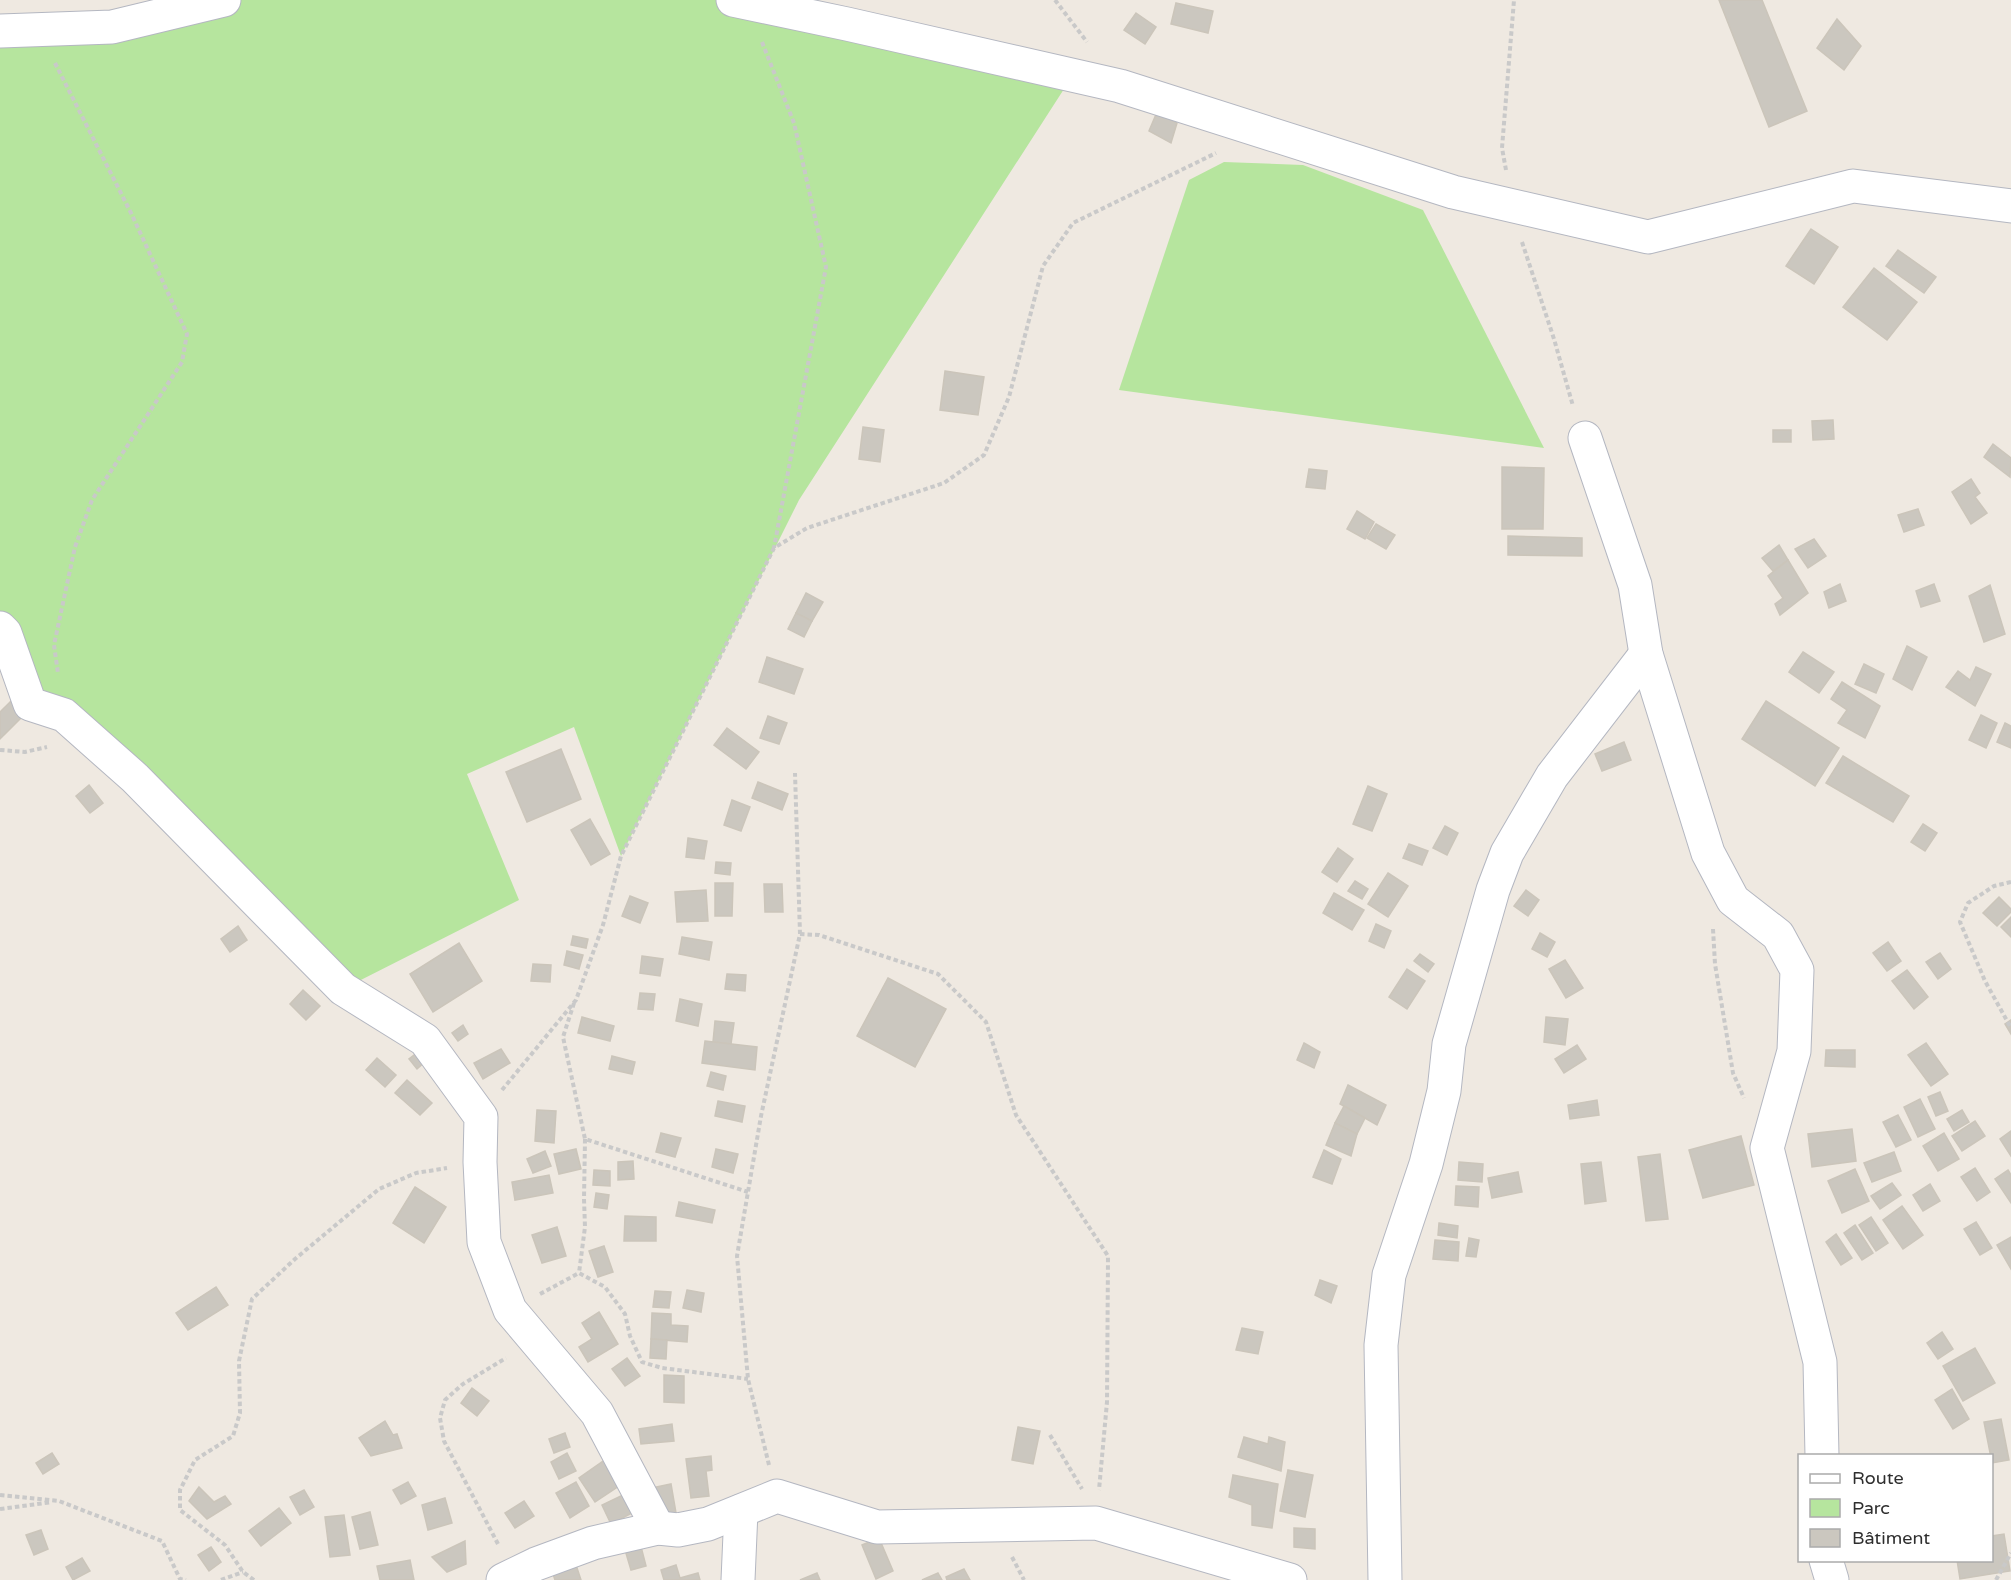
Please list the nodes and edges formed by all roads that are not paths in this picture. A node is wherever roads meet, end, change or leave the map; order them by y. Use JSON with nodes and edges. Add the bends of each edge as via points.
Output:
{"nodes":[{"id":1,"x":224,"y":0,"type":"edge"},
{"id":2,"x":739,"y":1,"type":"edge"},
{"id":3,"x":5,"y":26,"type":"edge"},
{"id":4,"x":2011,"y":206,"type":"edge"},
{"id":5,"x":1585,"y":438,"type":"dead end"},
{"id":6,"x":0,"y":628,"type":"edge"},
{"id":7,"x":1646,"y":654,"type":"junction"},
{"id":8,"x":1822,"y":1454,"type":"edge"},
{"id":9,"x":741,"y":1511,"type":"junction"},
{"id":10,"x":658,"y":1528,"type":"junction"},
{"id":11,"x":1827,"y":1562,"type":"edge"},
{"id":12,"x":509,"y":1577,"type":"edge"},
{"id":13,"x":738,"y":1580,"type":"edge"},
{"id":14,"x":1290,"y":1580,"type":"edge"},
{"id":15,"x":1385,"y":1580,"type":"edge"},
{"id":16,"x":1832,"y":1580,"type":"edge"}],
"edges":[{"from":1,"to":3,"type":"street","via":[[112,27]]},
{"from":2,"to":4,"type":"street","via":[[1120,86],[1453,192],[1648,237],[1853,186]]},
{"from":5,"to":7,"type":"street","via":[[1635,585]]},
{"from":6,"to":10,"type":"street","via":[[30,704],[64,715],[135,778],[344,989],[425,1040],[481,1117],[484,1242],[510,1310],[597,1413]]},
{"from":7,"to":8,"type":"street","via":[[1708,854],[1733,900],[1778,935],[1797,970],[1794,1051],[1767,1148],[1820,1362]]},
{"from":7,"to":15,"type":"street","via":[[1552,776],[1508,853],[1493,890],[1449,1044],[1444,1091],[1426,1164],[1389,1275],[1381,1345]]},
{"from":9,"to":10,"type":"street","via":[[708,1524],[678,1530]]},
{"from":9,"to":13,"type":"street"},
{"from":9,"to":14,"type":"street","via":[[777,1496],[877,1527],[1096,1523]]},
{"from":10,"to":12,"type":"street","via":[[593,1543]]},
{"from":11,"to":16,"type":"street"}]}
